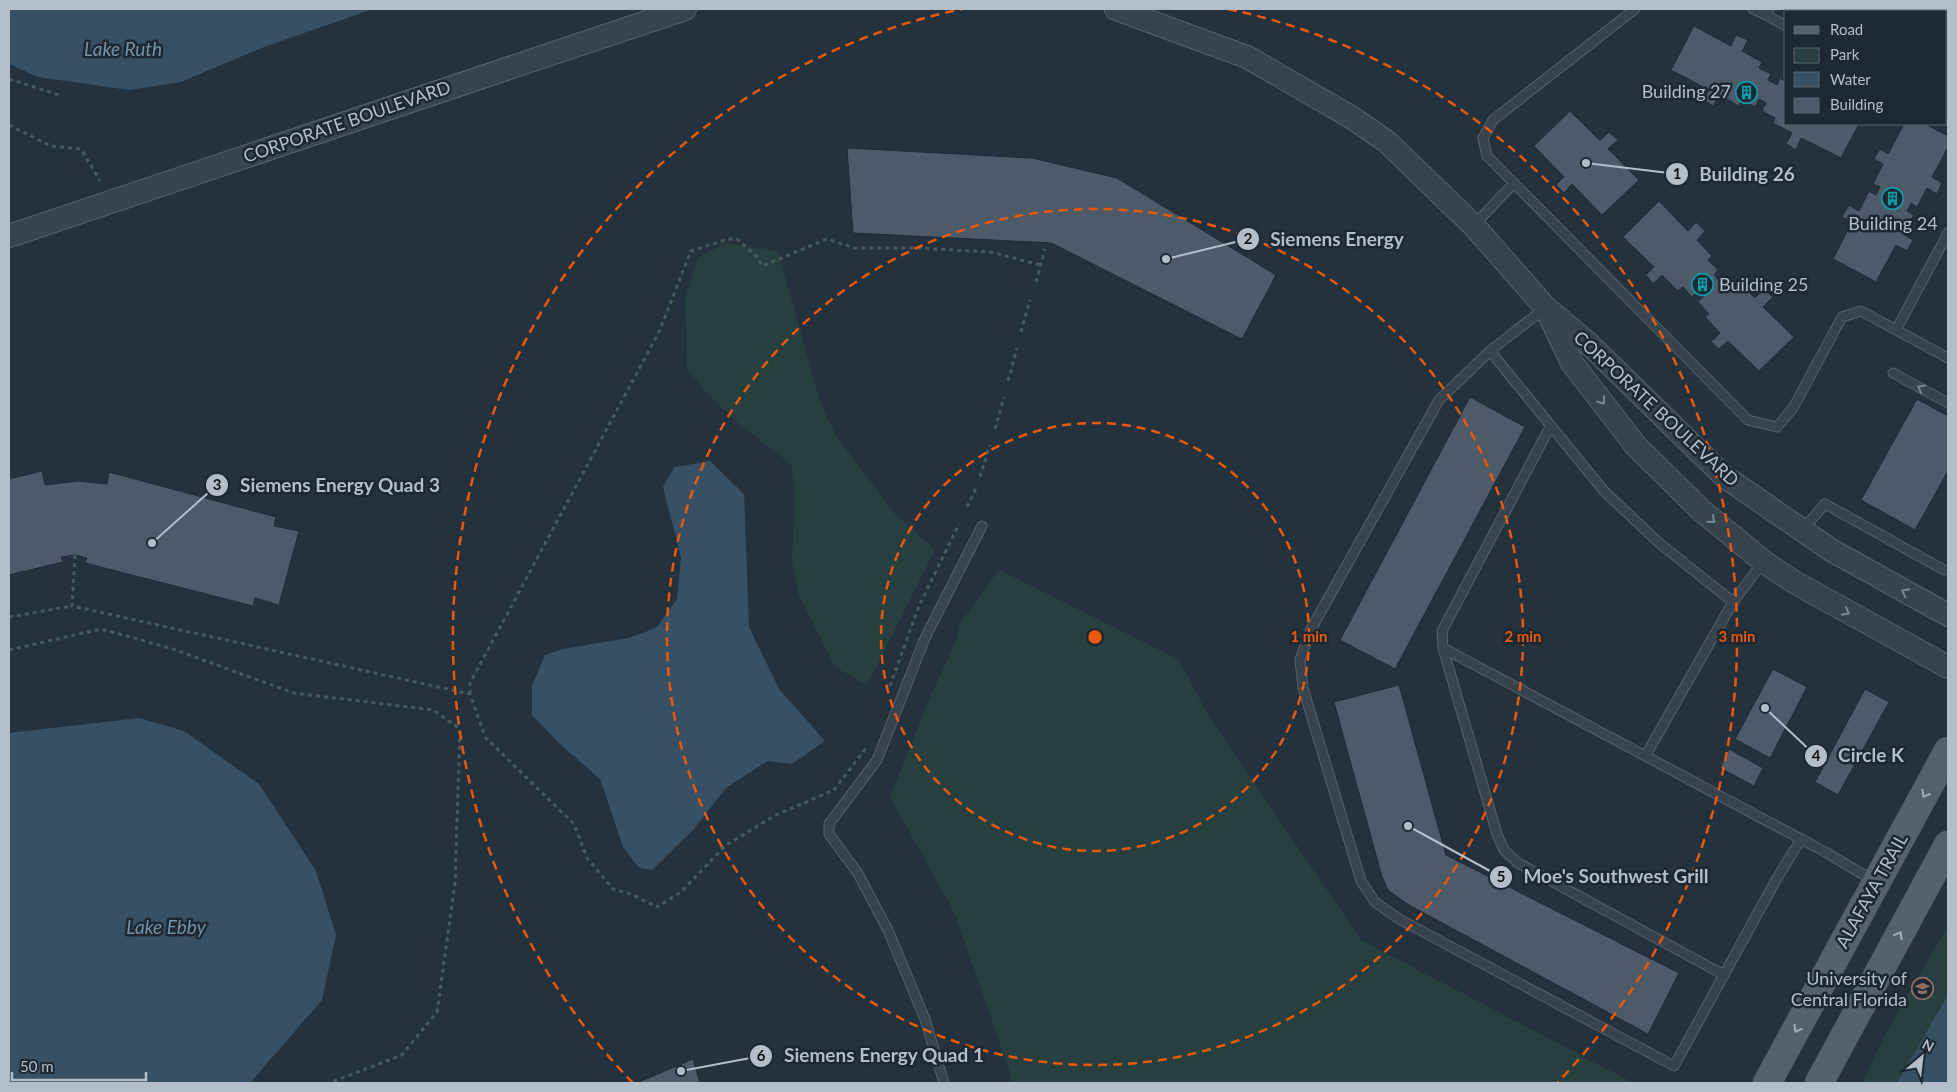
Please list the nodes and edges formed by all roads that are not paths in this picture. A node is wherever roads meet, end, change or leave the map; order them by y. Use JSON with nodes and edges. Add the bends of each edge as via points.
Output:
{"nodes":[{"id":1,"x":685,"y":9,"type":"edge"},
{"id":2,"x":1116,"y":9,"type":"edge"},
{"id":3,"x":1635,"y":9,"type":"edge"},
{"id":4,"x":1754,"y":9,"type":"edge"},
{"id":5,"x":1767,"y":12,"type":"edge"},
{"id":6,"x":1784,"y":25,"type":"edge"},
{"id":7,"x":1514,"y":183,"type":"junction"},
{"id":8,"x":1474,"y":225,"type":"junction"},
{"id":9,"x":1948,"y":233,"type":"edge"},
{"id":10,"x":9,"y":236,"type":"edge"},
{"id":11,"x":1545,"y":308,"type":"junction"},
{"id":12,"x":1896,"y":330,"type":"junction"},
{"id":13,"x":1490,"y":352,"type":"junction"},
{"id":14,"x":1947,"y":354,"type":"edge"},
{"id":15,"x":1893,"y":373,"type":"dead end"},
{"id":16,"x":1948,"y":403,"type":"edge"},
{"id":17,"x":1550,"y":426,"type":"junction"},
{"id":18,"x":982,"y":526,"type":"dead end"},
{"id":19,"x":1801,"y":532,"type":"junction"},
{"id":20,"x":1764,"y":562,"type":"junction"},
{"id":21,"x":1944,"y":570,"type":"dead end"},
{"id":22,"x":1733,"y":602,"type":"junction"},
{"id":23,"x":1948,"y":615,"type":"edge"},
{"id":24,"x":1442,"y":648,"type":"junction"},
{"id":25,"x":1948,"y":667,"type":"edge"},
{"id":26,"x":1948,"y":751,"type":"edge"},
{"id":27,"x":1646,"y":755,"type":"junction"},
{"id":28,"x":1801,"y":839,"type":"junction"},
{"id":29,"x":1948,"y":845,"type":"edge"},
{"id":30,"x":1877,"y":883,"type":"junction"},
{"id":31,"x":1724,"y":975,"type":"junction"},
{"id":32,"x":944,"y":1083,"type":"edge"},
{"id":33,"x":1767,"y":1083,"type":"edge"},
{"id":34,"x":1819,"y":1083,"type":"edge"}],
"edges":[{"from":1,"to":10,"type":"street","name":"CORPORATE BOULEVARD"},
{"from":2,"to":8,"type":"street","name":"CORPORATE BOULEVARD","via":[[1247,57],[1350,118],[1386,141]]},
{"from":3,"to":7,"type":"lane","via":[[1493,120],[1483,138],[1486,156]]},
{"from":4,"to":5,"type":"lane"},
{"from":5,"to":6,"type":"lane"},
{"from":7,"to":8,"type":"lane"},
{"from":7,"to":12,"type":"lane","via":[[1748,420],[1776,427],[1782,421],[1793,408],[1842,317],[1861,311]]},
{"from":8,"to":11,"type":"street","name":"CORPORATE BOULEVARD"},
{"from":9,"to":12,"type":"lane"},
{"from":11,"to":13,"type":"lane"},
{"from":11,"to":19,"type":"street","name":"CORPORATE BOULEVARD","via":[[1589,344],[1725,477]]},
{"from":11,"to":20,"type":"street","name":"CORPORATE BOULEVARD","one_way":true,"via":[[1572,363],[1636,446],[1702,511]]},
{"from":12,"to":14,"type":"lane"},
{"from":13,"to":17,"type":"lane"},
{"from":13,"to":31,"type":"lane","via":[[1439,400],[1310,631],[1300,660],[1303,688],[1361,881],[1375,902],[1399,920],[1674,1066]]},
{"from":16,"to":15,"type":"lane","one_way":true},
{"from":17,"to":22,"type":"lane","via":[[1604,491],[1658,542]]},
{"from":17,"to":24,"type":"lane","via":[[1450,614],[1442,631]]},
{"from":18,"to":32,"type":"lane","via":[[925,638],[877,760],[829,824],[829,834],[857,872],[888,930],[925,1019]]},
{"from":19,"to":21,"type":"lane","via":[[1825,504]]},
{"from":23,"to":19,"type":"street","name":"CORPORATE BOULEVARD","one_way":true},
{"from":20,"to":22,"type":"lane"},
{"from":20,"to":25,"type":"street","name":"CORPORATE BOULEVARD","one_way":true,"via":[[1824,600]]},
{"from":22,"to":27,"type":"lane"},
{"from":24,"to":27,"type":"lane"},
{"from":24,"to":31,"type":"lane","via":[[1504,850],[1518,863]]},
{"from":26,"to":30,"type":"main road","name":"ALAFAYA TRAIL","one_way":true},
{"from":27,"to":28,"type":"lane"},
{"from":28,"to":30,"type":"lane"},
{"from":28,"to":31,"type":"lane"},
{"from":34,"to":29,"type":"main road","one_way":true},
{"from":30,"to":33,"type":"main road","name":"ALAFAYA TRAIL","one_way":true}]}
